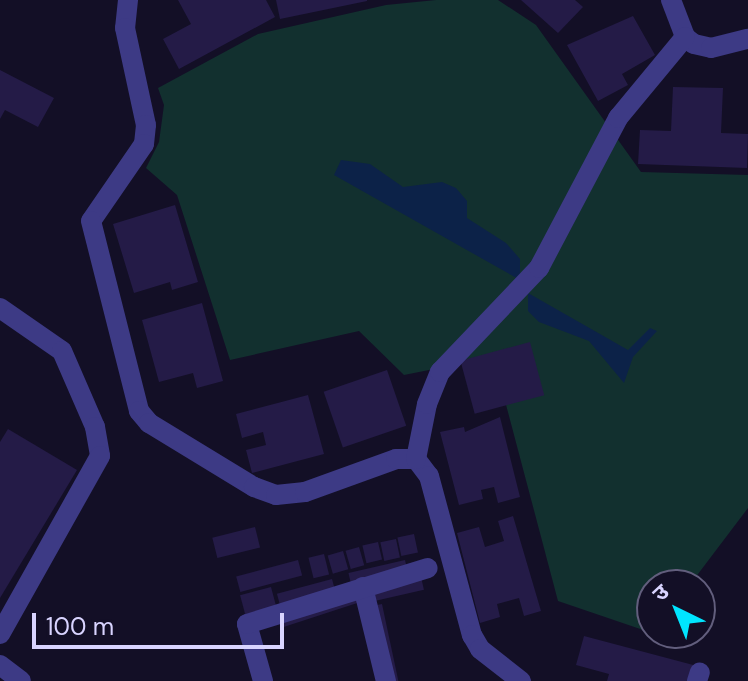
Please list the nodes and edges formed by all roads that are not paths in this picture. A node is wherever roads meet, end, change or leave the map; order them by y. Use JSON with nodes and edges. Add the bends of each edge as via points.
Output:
{"nodes":[{"id":1,"x":128,"y":0,"type":"edge"},
{"id":2,"x":669,"y":2,"type":"edge"},
{"id":3,"x":685,"y":37,"type":"junction"},
{"id":4,"x":748,"y":39,"type":"edge"},
{"id":5,"x":0,"y":308,"type":"edge"},
{"id":6,"x":416,"y":459,"type":"junction"},
{"id":7,"x":428,"y":568,"type":"dead end"},
{"id":8,"x":363,"y":587,"type":"junction"},
{"id":9,"x":0,"y":634,"type":"edge"},
{"id":10,"x":0,"y":665,"type":"edge"},
{"id":11,"x":18,"y":680,"type":"edge"},
{"id":12,"x":263,"y":681,"type":"edge"},
{"id":13,"x":386,"y":681,"type":"edge"},
{"id":14,"x":521,"y":681,"type":"edge"}],
"edges":[{"from":1,"to":6,"type":"street","via":[[125,28],[146,125],[144,144],[91,221],[139,411],[149,423],[276,495],[305,492],[396,459]]},
{"from":2,"to":3,"type":"street"},
{"from":3,"to":4,"type":"street","via":[[711,48]]},
{"from":3,"to":6,"type":"street","via":[[618,118],[539,268],[440,372],[427,404]]},
{"from":5,"to":9,"type":"street","via":[[62,351],[95,427],[100,456]]},
{"from":6,"to":14,"type":"street","via":[[429,476],[472,635],[480,649]]},
{"from":7,"to":8,"type":"street"},
{"from":8,"to":12,"type":"street","via":[[247,624]]},
{"from":8,"to":13,"type":"street"},
{"from":10,"to":11,"type":"street"}]}
